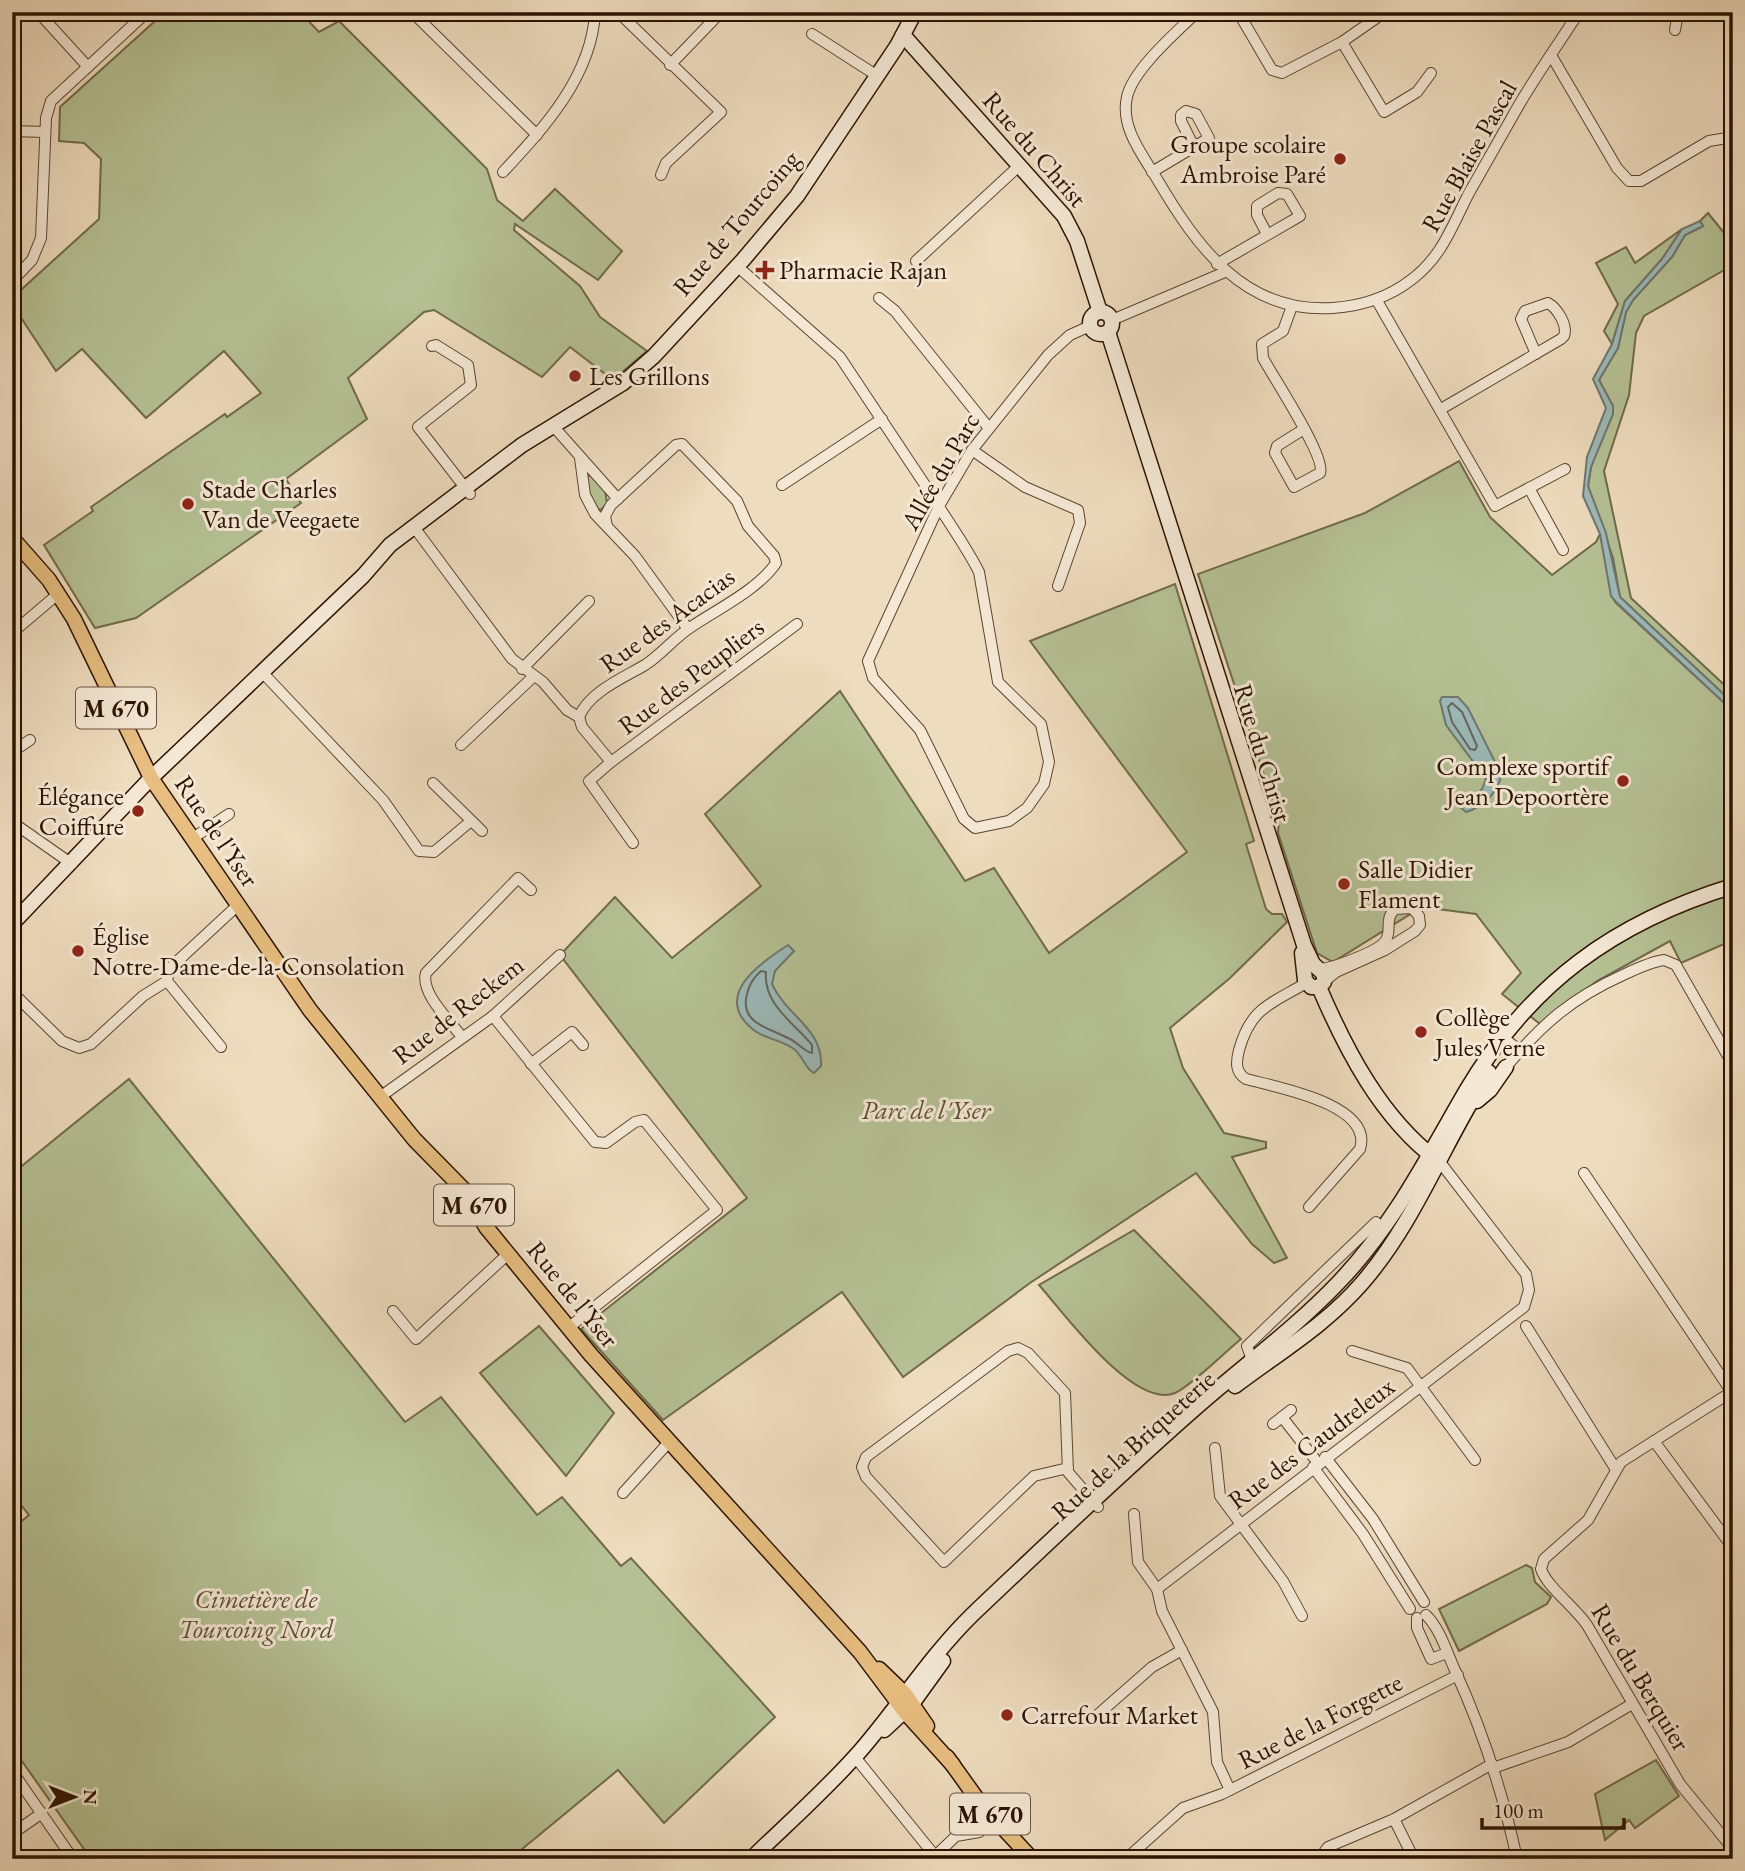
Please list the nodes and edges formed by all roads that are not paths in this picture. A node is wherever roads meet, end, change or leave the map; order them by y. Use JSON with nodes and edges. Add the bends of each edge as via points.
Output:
{"nodes":[{"id":1,"x":38,"y":12,"type":"edge"},
{"id":2,"x":147,"y":12,"type":"edge"},
{"id":3,"x":412,"y":12,"type":"edge"},
{"id":4,"x":595,"y":12,"type":"edge"},
{"id":5,"x":618,"y":12,"type":"edge"},
{"id":6,"x":721,"y":12,"type":"edge"},
{"id":7,"x":915,"y":12,"type":"edge"},
{"id":8,"x":1197,"y":12,"type":"edge"},
{"id":9,"x":1238,"y":12,"type":"edge"},
{"id":10,"x":1385,"y":12,"type":"edge"},
{"id":11,"x":1579,"y":12,"type":"edge"},
{"id":12,"x":1678,"y":12,"type":"edge"},
{"id":13,"x":1675,"y":30,"type":"dead end"},
{"id":14,"x":812,"y":34,"type":"dead end"},
{"id":15,"x":903,"y":35,"type":"junction"},
{"id":16,"x":1342,"y":42,"type":"junction"},
{"id":17,"x":1551,"y":55,"type":"junction"},
{"id":18,"x":670,"y":65,"type":"junction"},
{"id":19,"x":88,"y":67,"type":"junction"},
{"id":20,"x":1431,"y":73,"type":"dead end"},
{"id":21,"x":876,"y":75,"type":"junction"},
{"id":22,"x":12,"y":131,"type":"edge"},
{"id":23,"x":45,"y":132,"type":"junction"},
{"id":24,"x":537,"y":135,"type":"junction"},
{"id":25,"x":1733,"y":137,"type":"edge"},
{"id":26,"x":1194,"y":147,"type":"dead end"},
{"id":27,"x":1020,"y":165,"type":"junction"},
{"id":28,"x":503,"y":172,"type":"dead end"},
{"id":29,"x":1152,"y":172,"type":"junction"},
{"id":30,"x":661,"y":175,"type":"dead end"},
{"id":31,"x":1267,"y":234,"type":"junction"},
{"id":32,"x":916,"y":261,"type":"dead end"},
{"id":33,"x":737,"y":266,"type":"junction"},
{"id":34,"x":1221,"y":268,"type":"junction"},
{"id":35,"x":12,"y":281,"type":"edge"},
{"id":36,"x":879,"y":298,"type":"dead end"},
{"id":37,"x":1376,"y":299,"type":"junction"},
{"id":38,"x":1292,"y":306,"type":"junction"},
{"id":39,"x":1107,"y":321,"type":"junction"},
{"id":40,"x":1090,"y":326,"type":"joint"},
{"id":41,"x":432,"y":346,"type":"dead end"},
{"id":42,"x":1536,"y":354,"type":"junction"},
{"id":43,"x":1441,"y":409,"type":"junction"},
{"id":44,"x":882,"y":419,"type":"junction"},
{"id":45,"x":554,"y":427,"type":"junction"},
{"id":46,"x":988,"y":427,"type":"junction"},
{"id":47,"x":1304,"y":429,"type":"junction"},
{"id":48,"x":972,"y":450,"type":"junction"},
{"id":49,"x":580,"y":457,"type":"junction"},
{"id":50,"x":1565,"y":469,"type":"dead end"},
{"id":51,"x":782,"y":485,"type":"dead end"},
{"id":52,"x":1530,"y":488,"type":"junction"},
{"id":53,"x":468,"y":492,"type":"junction"},
{"id":54,"x":618,"y":499,"type":"junction"},
{"id":55,"x":939,"y":506,"type":"junction"},
{"id":56,"x":607,"y":526,"type":"junction"},
{"id":57,"x":416,"y":531,"type":"junction"},
{"id":58,"x":12,"y":538,"type":"edge"},
{"id":59,"x":1563,"y":550,"type":"dead end"},
{"id":60,"x":1058,"y":586,"type":"dead end"},
{"id":61,"x":58,"y":594,"type":"junction"},
{"id":62,"x":589,"y":600,"type":"dead end"},
{"id":63,"x":797,"y":624,"type":"dead end"},
{"id":64,"x":688,"y":629,"type":"junction"},
{"id":65,"x":12,"y":632,"type":"edge"},
{"id":66,"x":522,"y":669,"type":"junction"},
{"id":67,"x":262,"y":672,"type":"junction"},
{"id":68,"x":533,"y":677,"type":"junction"},
{"id":69,"x":579,"y":717,"type":"junction"},
{"id":70,"x":30,"y":740,"type":"dead end"},
{"id":71,"x":461,"y":745,"type":"dead end"},
{"id":72,"x":12,"y":752,"type":"edge"},
{"id":73,"x":611,"y":762,"type":"junction"},
{"id":74,"x":151,"y":778,"type":"junction"},
{"id":75,"x":433,"y":783,"type":"dead end"},
{"id":76,"x":229,"y":814,"type":"dead end"},
{"id":77,"x":471,"y":821,"type":"junction"},
{"id":78,"x":12,"y":822,"type":"edge"},
{"id":79,"x":482,"y":831,"type":"dead end"},
{"id":80,"x":193,"y":838,"type":"junction"},
{"id":81,"x":634,"y":843,"type":"dead end"},
{"id":82,"x":72,"y":864,"type":"junction"},
{"id":83,"x":1733,"y":886,"type":"edge"},
{"id":84,"x":531,"y":890,"type":"dead end"},
{"id":85,"x":1733,"y":897,"type":"edge"},
{"id":86,"x":238,"y":905,"type":"junction"},
{"id":87,"x":12,"y":924,"type":"edge"},
{"id":88,"x":560,"y":955,"type":"dead end"},
{"id":89,"x":1315,"y":977,"type":"junction"},
{"id":90,"x":167,"y":981,"type":"junction"},
{"id":91,"x":12,"y":992,"type":"edge"},
{"id":92,"x":493,"y":1016,"type":"junction"},
{"id":93,"x":462,"y":1037,"type":"junction"},
{"id":94,"x":583,"y":1045,"type":"dead end"},
{"id":95,"x":221,"y":1046,"type":"dead end"},
{"id":96,"x":1508,"y":1046,"type":"junction"},
{"id":97,"x":531,"y":1064,"type":"junction"},
{"id":98,"x":1733,"y":1065,"type":"edge"},
{"id":99,"x":1506,"y":1067,"type":"joint"},
{"id":100,"x":380,"y":1097,"type":"junction"},
{"id":101,"x":1470,"y":1106,"type":"junction"},
{"id":102,"x":1435,"y":1159,"type":"junction"},
{"id":103,"x":1584,"y":1173,"type":"dead end"},
{"id":104,"x":1309,"y":1207,"type":"dead end"},
{"id":105,"x":1377,"y":1222,"type":"dead end"},
{"id":106,"x":508,"y":1254,"type":"junction"},
{"id":107,"x":393,"y":1311,"type":"dead end"},
{"id":108,"x":1526,"y":1326,"type":"dead end"},
{"id":109,"x":568,"y":1328,"type":"junction"},
{"id":110,"x":1352,"y":1351,"type":"dead end"},
{"id":111,"x":1252,"y":1360,"type":"junction"},
{"id":112,"x":1272,"y":1360,"type":"junction"},
{"id":113,"x":1421,"y":1386,"type":"junction"},
{"id":114,"x":1233,"y":1387,"type":"junction"},
{"id":115,"x":1732,"y":1391,"type":"edge"},
{"id":116,"x":1291,"y":1410,"type":"dead end"},
{"id":117,"x":1282,"y":1417,"type":"junction"},
{"id":118,"x":1273,"y":1424,"type":"dead end"},
{"id":119,"x":669,"y":1441,"type":"junction"},
{"id":120,"x":1654,"y":1441,"type":"junction"},
{"id":121,"x":1215,"y":1448,"type":"dead end"},
{"id":122,"x":1475,"y":1460,"type":"dead end"},
{"id":123,"x":1319,"y":1462,"type":"junction"},
{"id":124,"x":1068,"y":1468,"type":"junction"},
{"id":125,"x":1615,"y":1468,"type":"junction"},
{"id":126,"x":623,"y":1493,"type":"dead end"},
{"id":127,"x":1095,"y":1504,"type":"junction"},
{"id":128,"x":1134,"y":1514,"type":"dead end"},
{"id":129,"x":1240,"y":1524,"type":"junction"},
{"id":130,"x":1733,"y":1548,"type":"edge"},
{"id":131,"x":1157,"y":1589,"type":"junction"},
{"id":132,"x":1424,"y":1602,"type":"junction"},
{"id":133,"x":1410,"y":1609,"type":"junction"},
{"id":134,"x":1302,"y":1616,"type":"dead end"},
{"id":135,"x":1422,"y":1617,"type":"junction"},
{"id":136,"x":1182,"y":1650,"type":"junction"},
{"id":137,"x":1447,"y":1653,"type":"junction"},
{"id":138,"x":1458,"y":1675,"type":"junction"},
{"id":139,"x":905,"y":1703,"type":"junction"},
{"id":140,"x":1632,"y":1704,"type":"junction"},
{"id":141,"x":1094,"y":1718,"type":"dead end"},
{"id":142,"x":860,"y":1752,"type":"junction"},
{"id":143,"x":1493,"y":1766,"type":"junction"},
{"id":144,"x":12,"y":1771,"type":"edge"},
{"id":145,"x":1230,"y":1790,"type":"junction"},
{"id":146,"x":42,"y":1813,"type":"junction"},
{"id":147,"x":995,"y":1819,"type":"junction"},
{"id":148,"x":1394,"y":1819,"type":"junction"},
{"id":149,"x":12,"y":1834,"type":"edge"},
{"id":150,"x":1733,"y":1849,"type":"edge"},
{"id":151,"x":934,"y":1857,"type":"edge"},
{"id":152,"x":73,"y":1859,"type":"edge"},
{"id":153,"x":751,"y":1859,"type":"edge"},
{"id":154,"x":1032,"y":1859,"type":"edge"},
{"id":155,"x":1126,"y":1859,"type":"edge"},
{"id":156,"x":1319,"y":1859,"type":"edge"},
{"id":157,"x":1414,"y":1859,"type":"edge"},
{"id":158,"x":1517,"y":1859,"type":"edge"}],
"edges":[{"from":1,"to":19,"type":"street"},
{"from":2,"to":19,"type":"street"},
{"from":3,"to":24,"type":"street"},
{"from":4,"to":24,"type":"street","via":[[579,69]]},
{"from":5,"to":18,"type":"street"},
{"from":6,"to":18,"type":"street"},
{"from":7,"to":15,"type":"street","name":"Rue de Tourcoing"},
{"from":8,"to":29,"type":"street","name":"Rue Blaise Pascal","via":[[1135,79],[1127,99],[1128,126]]},
{"from":9,"to":16,"type":"street","via":[[1278,73],[1292,71]]},
{"from":10,"to":16,"type":"street"},
{"from":11,"to":17,"type":"street","name":"Rue Blaise Pascal"},
{"from":12,"to":13,"type":"street"},
{"from":14,"to":21,"type":"street"},
{"from":15,"to":21,"type":"street","name":"Rue de Tourcoing"},
{"from":15,"to":27,"type":"street","name":"Rue du Christ"},
{"from":16,"to":20,"type":"street","via":[[1384,112],[1418,92]]},
{"from":17,"to":25,"type":"street","via":[[1629,181],[1641,181],[1709,141]]},
{"from":17,"to":37,"type":"street","name":"Rue Blaise Pascal","via":[[1441,250],[1412,279]]},
{"from":18,"to":30,"type":"street","via":[[721,112],[666,163]]},
{"from":19,"to":23,"type":"street","via":[[51,102]]},
{"from":21,"to":33,"type":"street","name":"Rue de Tourcoing","via":[[797,195]]},
{"from":22,"to":23,"type":"street"},
{"from":23,"to":35,"type":"street","via":[[41,238],[32,260]]},
{"from":24,"to":28,"type":"street"},
{"from":26,"to":29,"type":"street"},
{"from":27,"to":32,"type":"street"},
{"from":27,"to":39,"type":"street","name":"Rue du Christ","via":[[1069,223]]},
{"from":29,"to":34,"type":"street","name":"Rue Blaise Pascal","via":[[1185,226]]},
{"from":31,"to":31,"type":"street","via":[[1256,215],[1257,206],[1278,193],[1287,194],[1300,216]]},
{"from":31,"to":34,"type":"street"},
{"from":33,"to":44,"type":"street","via":[[839,357]]},
{"from":33,"to":45,"type":"street","name":"Rue de Tourcoing","via":[[634,374]]},
{"from":34,"to":38,"type":"street","name":"Rue Blaise Pascal","via":[[1257,294]]},
{"from":34,"to":39,"type":"street"},
{"from":36,"to":46,"type":"street","via":[[891,306]]},
{"from":37,"to":38,"type":"street","name":"Rue Blaise Pascal","via":[[1338,308]]},
{"from":37,"to":43,"type":"street"},
{"from":38,"to":47,"type":"street","via":[[1287,326],[1262,344],[1260,353]]},
{"from":39,"to":40,"type":"street","via":[[1092,316]]},
{"from":39,"to":89,"type":"street","name":"Rue du Christ"},
{"from":40,"to":46,"type":"street","name":"Allée du Parc","via":[[1070,335],[1048,355]]},
{"from":41,"to":53,"type":"street","via":[[465,362],[471,371],[471,385],[418,426]]},
{"from":42,"to":42,"type":"street","via":[[1521,319],[1525,312],[1548,303],[1566,333]]},
{"from":42,"to":43,"type":"street"},
{"from":43,"to":52,"type":"street","via":[[1495,506]]},
{"from":44,"to":51,"type":"street"},
{"from":44,"to":55,"type":"street"},
{"from":45,"to":49,"type":"street"},
{"from":45,"to":53,"type":"street","name":"Rue de Tourcoing"},
{"from":46,"to":48,"type":"street","name":"Allée du Parc"},
{"from":47,"to":47,"type":"street","via":[[1275,449],[1275,457],[1294,487],[1322,470],[1322,461]]},
{"from":48,"to":55,"type":"street","name":"Allée du Parc"},
{"from":48,"to":60,"type":"street","via":[[1025,487],[1078,510],[1080,523]]},
{"from":49,"to":54,"type":"street"},
{"from":49,"to":56,"type":"street","via":[[587,499]]},
{"from":50,"to":52,"type":"street"},
{"from":52,"to":59,"type":"street"},
{"from":53,"to":57,"type":"street","name":"Rue de Tourcoing"},
{"from":54,"to":56,"type":"street","via":[[606,511]]},
{"from":54,"to":64,"type":"street","name":"Rue des Acacias","via":[[676,445],[685,445],[737,501],[748,526],[774,556],[774,567],[729,604]]},
{"from":55,"to":55,"type":"street","name":"Allée du Parc","via":[[984,585],[998,682],[1036,717],[1049,755],[1044,784],[1027,808],[1009,821],[975,828],[964,820],[916,724],[868,667],[871,651]]},
{"from":56,"to":64,"type":"street"},
{"from":57,"to":66,"type":"street"},
{"from":57,"to":67,"type":"street","name":"Rue de Tourcoing"},
{"from":58,"to":61,"type":"main road","number":"M 670"},
{"from":61,"to":65,"type":"street"},
{"from":61,"to":74,"type":"main road","number":"M 670"},
{"from":62,"to":66,"type":"street"},
{"from":63,"to":73,"type":"street","name":"Rue des Peupliers"},
{"from":64,"to":69,"type":"street","name":"Rue des Acacias","via":[[654,659],[593,699]]},
{"from":66,"to":68,"type":"street"},
{"from":67,"to":74,"type":"street","name":"Rue de Tourcoing"},
{"from":67,"to":77,"type":"street","via":[[383,800],[419,851],[434,852]]},
{"from":68,"to":69,"type":"street"},
{"from":68,"to":71,"type":"street"},
{"from":69,"to":73,"type":"street"},
{"from":70,"to":72,"type":"street"},
{"from":73,"to":81,"type":"street","name":"Rue des Peupliers","via":[[589,781]]},
{"from":74,"to":80,"type":"main road","name":"Rue de l'Yser","number":"M 670"},
{"from":74,"to":82,"type":"street","name":"Rue de Tourcoing"},
{"from":75,"to":77,"type":"street"},
{"from":76,"to":80,"type":"street"},
{"from":77,"to":79,"type":"street"},
{"from":78,"to":82,"type":"street"},
{"from":80,"to":86,"type":"main road","name":"Rue de l'Yser","number":"M 670"},
{"from":82,"to":87,"type":"street","name":"Rue de Tourcoing"},
{"from":83,"to":96,"type":"street","via":[[1661,911],[1612,937],[1557,979],[1516,1019]]},
{"from":84,"to":93,"type":"street","via":[[518,878],[426,973],[428,991]]},
{"from":85,"to":96,"type":"street","via":[[1660,922],[1602,954],[1537,1009]]},
{"from":86,"to":90,"type":"street","via":[[169,969]]},
{"from":86,"to":100,"type":"main road","name":"Rue de l'Yser","number":"M 670","via":[[310,1010]]},
{"from":88,"to":92,"type":"street","name":"Rue de Reckem"},
{"from":89,"to":89,"type":"street","via":[[1379,953],[1415,931],[1419,916],[1412,908],[1395,909],[1389,915],[1388,936],[1382,944]]},
{"from":89,"to":102,"type":"street","name":"Rue du Christ","via":[[1342,1037],[1380,1100]]},
{"from":89,"to":104,"type":"street","via":[[1253,1016],[1244,1031],[1237,1064],[1246,1079],[1332,1104],[1359,1130],[1360,1149]]},
{"from":90,"to":91,"type":"street","via":[[143,996],[91,1044],[79,1048],[62,1041]]},
{"from":90,"to":95,"type":"street"},
{"from":92,"to":93,"type":"street","name":"Rue de Reckem"},
{"from":92,"to":97,"type":"street"},
{"from":93,"to":100,"type":"street","name":"Rue de Reckem"},
{"from":94,"to":97,"type":"street","via":[[572,1032]]},
{"from":96,"to":98,"type":"street","via":[[1582,994],[1664,960],[1676,965]]},
{"from":96,"to":99,"type":"street"},
{"from":96,"to":101,"type":"street"},
{"from":96,"to":102,"type":"street"},
{"from":97,"to":109,"type":"street","via":[[598,1143],[606,1143],[637,1120],[645,1121],[717,1210]]},
{"from":99,"to":101,"type":"street","via":[[1490,1090]]},
{"from":100,"to":106,"type":"main road","name":"Rue de l'Yser","number":"M 670","via":[[466,1192]]},
{"from":101,"to":102,"type":"street"},
{"from":102,"to":111,"type":"street","name":"Rue de la Briqueterie","via":[[1353,1267]]},
{"from":102,"to":112,"type":"street","name":"Rue de la Briqueterie","via":[[1394,1240],[1364,1282],[1326,1320]]},
{"from":102,"to":113,"type":"street","name":"Rue des Caudreleux","via":[[1523,1270],[1529,1290],[1518,1314]]},
{"from":103,"to":115,"type":"street"},
{"from":105,"to":111,"type":"street","name":"Rue de la Briqueterie","via":[[1247,1346]]},
{"from":106,"to":107,"type":"street","via":[[416,1339]]},
{"from":106,"to":109,"type":"main road","name":"Rue de l'Yser","number":"M 670"},
{"from":108,"to":125,"type":"street"},
{"from":109,"to":119,"type":"main road","name":"Rue de l'Yser","number":"M 670"},
{"from":110,"to":113,"type":"street","via":[[1404,1366]]},
{"from":111,"to":112,"type":"street"},
{"from":111,"to":114,"type":"street"},
{"from":111,"to":127,"type":"street","name":"Rue de la Briqueterie"},
{"from":112,"to":114,"type":"street","name":"Rue de la Briqueterie"},
{"from":113,"to":122,"type":"street"},
{"from":113,"to":123,"type":"street","name":"Rue des Caudreleux"},
{"from":114,"to":127,"type":"street","name":"Rue de la Briqueterie"},
{"from":115,"to":120,"type":"street","name":"Rue du Berquier"},
{"from":116,"to":117,"type":"street"},
{"from":117,"to":118,"type":"street"},
{"from":117,"to":123,"type":"street"},
{"from":119,"to":126,"type":"street"},
{"from":119,"to":139,"type":"main road","name":"Rue de l'Yser","number":"M 670"},
{"from":120,"to":125,"type":"street","name":"Rue du Berquier"},
{"from":120,"to":130,"type":"street"},
{"from":121,"to":129,"type":"street","via":[[1220,1496]]},
{"from":123,"to":129,"type":"street","name":"Rue des Caudreleux"},
{"from":123,"to":132,"type":"street","via":[[1373,1519]]},
{"from":123,"to":133,"type":"street","name":"Rue de la Forgette"},
{"from":124,"to":124,"type":"street","via":[[1065,1393],[1018,1348],[866,1457],[862,1467],[866,1477],[944,1562],[1034,1476]]},
{"from":124,"to":127,"type":"street"},
{"from":125,"to":140,"type":"street","name":"Rue du Berquier","via":[[1588,1520],[1544,1559],[1541,1569],[1587,1625]]},
{"from":127,"to":139,"type":"street","name":"Rue de la Briqueterie"},
{"from":128,"to":131,"type":"street","via":[[1138,1562]]},
{"from":129,"to":131,"type":"street","name":"Rue des Caudreleux"},
{"from":129,"to":134,"type":"street","via":[[1283,1581]]},
{"from":131,"to":136,"type":"street","via":[[1162,1611]]},
{"from":132,"to":133,"type":"street","via":[[1415,1601]]},
{"from":132,"to":135,"type":"street","name":"Rue de la Forgette","via":[[1428,1609]]},
{"from":133,"to":135,"type":"street","name":"Rue de la Forgette"},
{"from":135,"to":137,"type":"street","name":"Rue de la Forgette"},
{"from":135,"to":137,"type":"street","name":"Rue de la Forgette","via":[[1418,1628],[1431,1659]]},
{"from":136,"to":141,"type":"street","via":[[1152,1667]]},
{"from":136,"to":145,"type":"street","via":[[1213,1712],[1217,1762]]},
{"from":137,"to":138,"type":"street","name":"Rue de la Forgette"},
{"from":138,"to":143,"type":"street"},
{"from":138,"to":145,"type":"street","name":"Rue de la Forgette"},
{"from":139,"to":142,"type":"street","name":"Rue de la Briqueterie"},
{"from":139,"to":147,"type":"main road","name":"Rue de l'Yser","number":"M 670"},
{"from":140,"to":143,"type":"street","via":[[1568,1742]]},
{"from":140,"to":150,"type":"street","name":"Rue du Berquier","via":[[1685,1791]]},
{"from":142,"to":151,"type":"street"},
{"from":142,"to":153,"type":"street","name":"Rue de la Briqueterie"},
{"from":143,"to":148,"type":"street"},
{"from":143,"to":158,"type":"street"},
{"from":144,"to":146,"type":"street"},
{"from":145,"to":155,"type":"street","name":"Rue de la Forgette","via":[[1179,1812]]},
{"from":146,"to":149,"type":"street"},
{"from":146,"to":152,"type":"street"},
{"from":147,"to":151,"type":"street","via":[[979,1832],[957,1836]]},
{"from":147,"to":154,"type":"main road","name":"Rue de l'Yser","number":"M 670"},
{"from":148,"to":156,"type":"street","via":[[1333,1844]]},
{"from":148,"to":157,"type":"street"}]}
